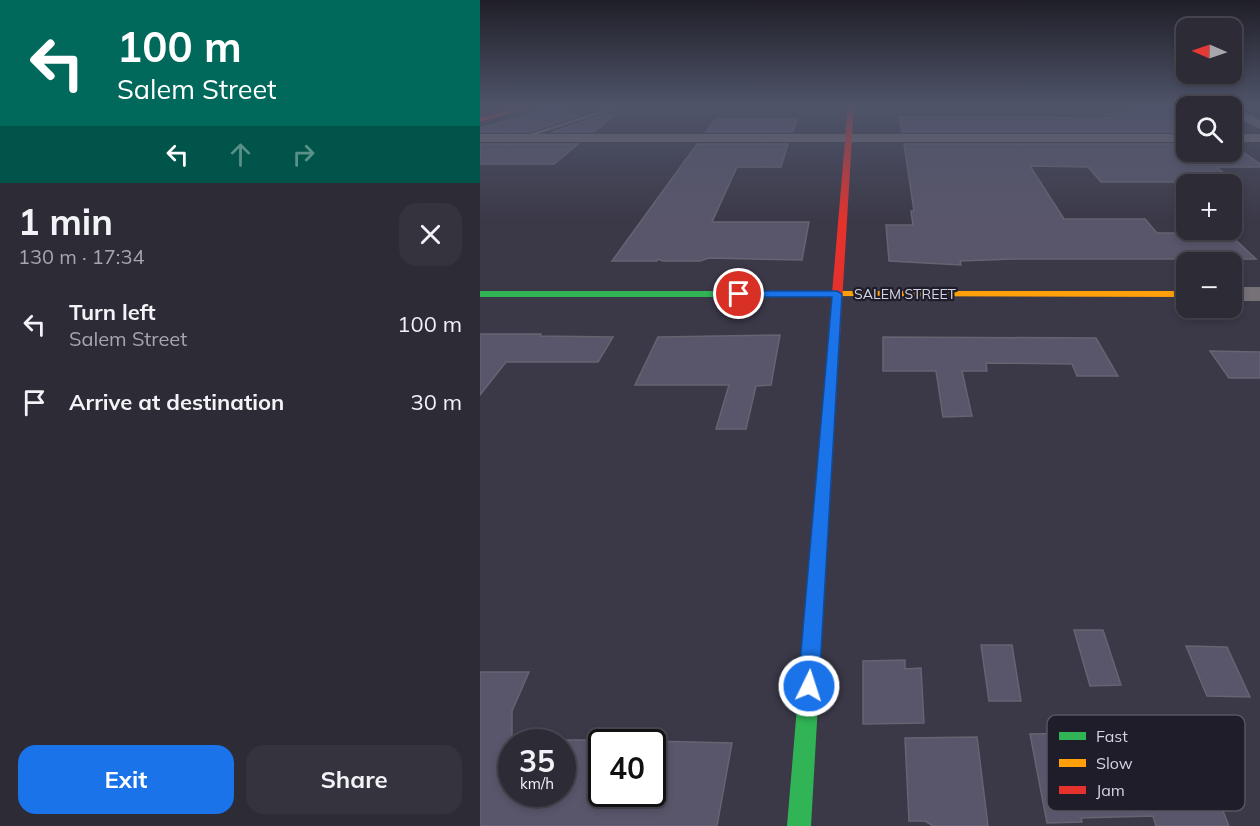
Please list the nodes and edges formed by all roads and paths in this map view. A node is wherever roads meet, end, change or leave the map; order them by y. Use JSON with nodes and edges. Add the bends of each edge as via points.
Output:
{"nodes":[{"id":1,"x":848,"y":144,"type":"edge"},
{"id":2,"x":480,"y":294,"type":"edge"},
{"id":3,"x":837,"y":294,"type":"junction"},
{"id":4,"x":1176,"y":294,"type":"edge"},
{"id":5,"x":1242,"y":294,"type":"edge"},
{"id":6,"x":1260,"y":294,"type":"edge"},
{"id":7,"x":799,"y":826,"type":"edge"}],
"edges":[{"from":1,"to":3,"type":"street"},
{"from":2,"to":3,"type":"street","name":"SALEM STREET"},
{"from":3,"to":4,"type":"street","name":"SALEM STREET"},
{"from":3,"to":7,"type":"street"},
{"from":5,"to":6,"type":"street"}]}
